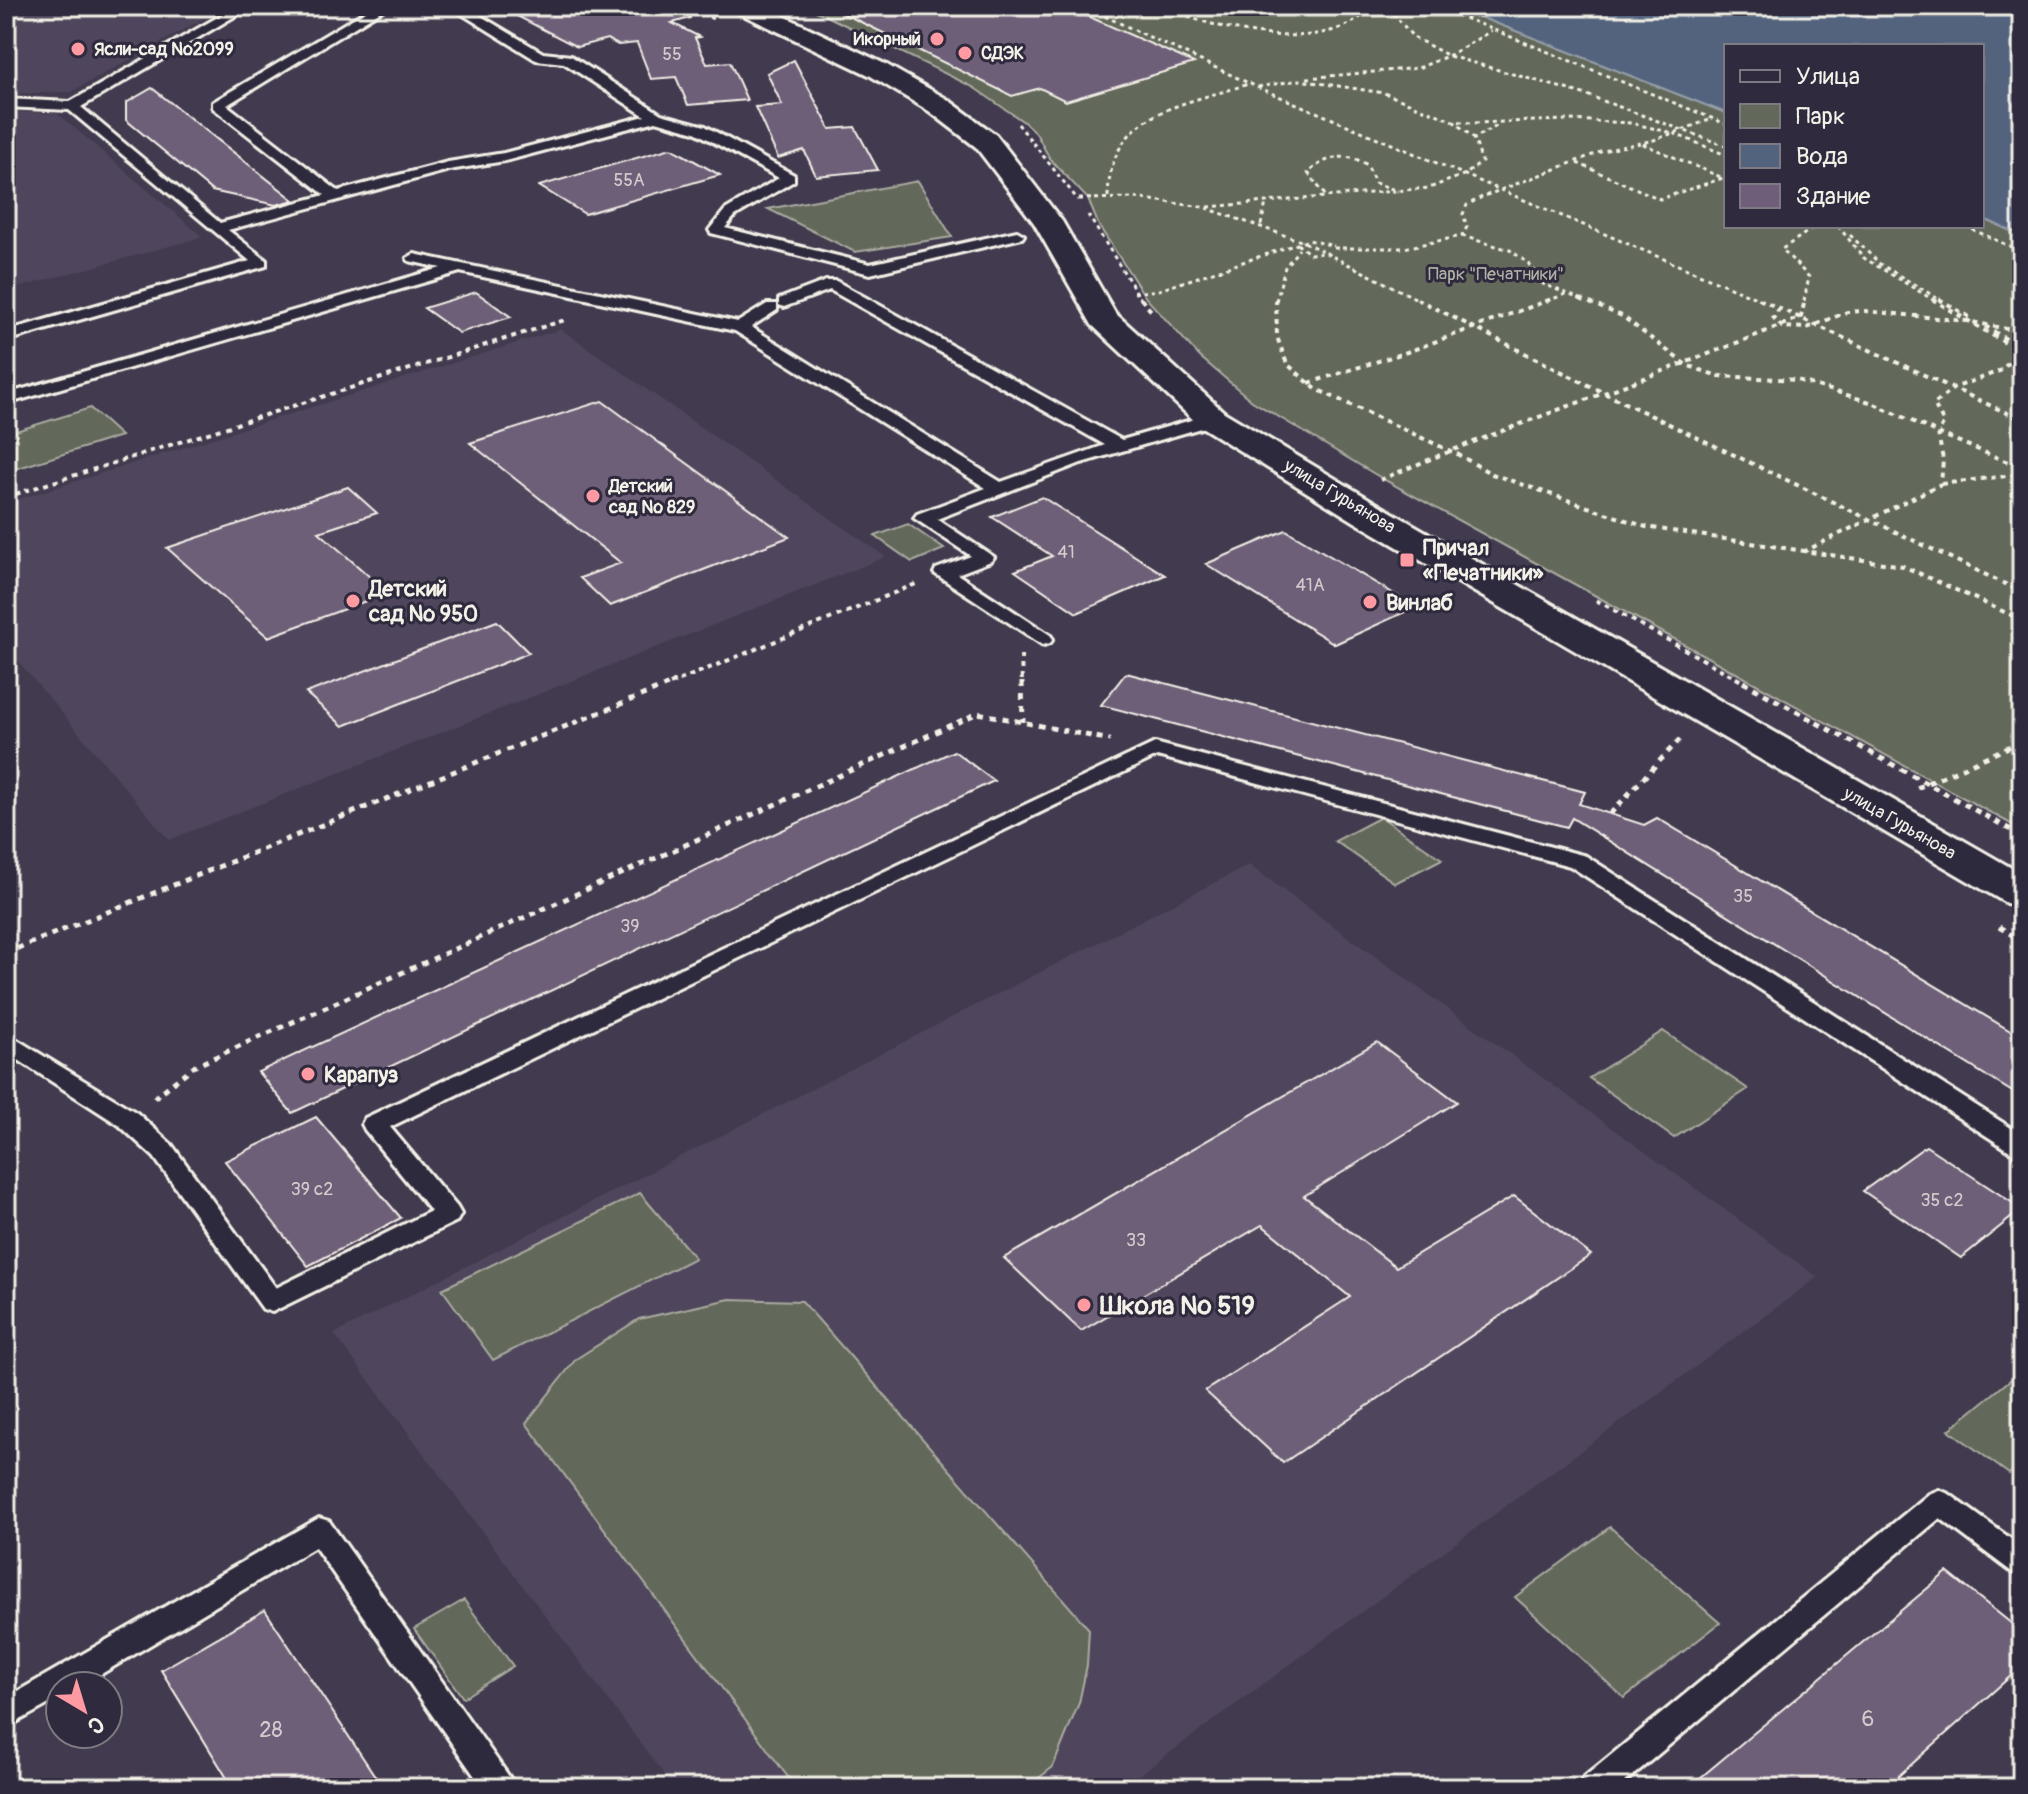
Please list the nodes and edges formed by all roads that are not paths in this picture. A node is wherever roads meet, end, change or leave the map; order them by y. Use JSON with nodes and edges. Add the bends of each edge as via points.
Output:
{"nodes":[{"id":1,"x":246,"y":6,"type":"edge"},
{"id":2,"x":383,"y":6,"type":"edge"},
{"id":3,"x":455,"y":6,"type":"edge"},
{"id":4,"x":744,"y":6,"type":"edge"},
{"id":5,"x":6,"y":103,"type":"edge"},
{"id":6,"x":72,"y":106,"type":"junction"},
{"id":7,"x":656,"y":117,"type":"junction"},
{"id":8,"x":334,"y":195,"type":"junction"},
{"id":9,"x":217,"y":228,"type":"junction"},
{"id":10,"x":1017,"y":235,"type":"dead end"},
{"id":11,"x":414,"y":258,"type":"dead end"},
{"id":12,"x":460,"y":268,"type":"junction"},
{"id":13,"x":740,"y":327,"type":"junction"},
{"id":14,"x":6,"y":336,"type":"edge"},
{"id":15,"x":6,"y":399,"type":"edge"},
{"id":16,"x":1212,"y":419,"type":"junction"},
{"id":17,"x":1120,"y":446,"type":"junction"},
{"id":18,"x":1000,"y":489,"type":"junction"},
{"id":19,"x":1043,"y":639,"type":"dead end"},
{"id":20,"x":2022,"y":893,"type":"edge"},
{"id":21,"x":6,"y":1041,"type":"edge"},
{"id":22,"x":2022,"y":1147,"type":"edge"},
{"id":23,"x":2022,"y":1563,"type":"edge"},
{"id":24,"x":6,"y":1714,"type":"edge"},
{"id":25,"x":501,"y":1788,"type":"edge"},
{"id":26,"x":1594,"y":1788,"type":"edge"}],
"edges":[{"from":1,"to":6,"type":"lane"},
{"from":2,"to":8,"type":"lane","via":[[218,105]]},
{"from":3,"to":7,"type":"lane","via":[[540,57],[567,59]]},
{"from":4,"to":16,"type":"street","name":"улица Гурьянова","via":[[878,70],[986,141],[1047,221],[1103,318]]},
{"from":5,"to":6,"type":"lane"},
{"from":6,"to":9,"type":"lane"},
{"from":7,"to":8,"type":"lane"},
{"from":7,"to":10,"type":"lane","via":[[700,129],[789,178],[730,213],[716,230],[870,269]]},
{"from":8,"to":9,"type":"lane"},
{"from":9,"to":14,"type":"lane","via":[[261,263]]},
{"from":11,"to":12,"type":"lane"},
{"from":12,"to":13,"type":"lane"},
{"from":12,"to":15,"type":"lane"},
{"from":13,"to":17,"type":"lane","via":[[831,284]]},
{"from":13,"to":18,"type":"lane"},
{"from":16,"to":17,"type":"lane"},
{"from":16,"to":20,"type":"street","name":"улица Гурьянова"},
{"from":17,"to":18,"type":"lane"},
{"from":18,"to":19,"type":"lane","via":[[923,518],[985,557],[943,573]]},
{"from":21,"to":22,"type":"lane","via":[[128,1119],[163,1151],[272,1302],[448,1214],[374,1124],[1155,749],[1578,861]]},
{"from":23,"to":26,"type":"lane","via":[[1939,1502]]},
{"from":24,"to":25,"type":"lane","via":[[319,1530]]}]}
